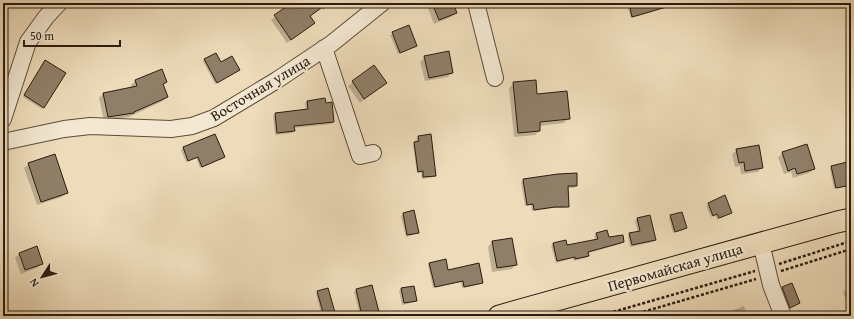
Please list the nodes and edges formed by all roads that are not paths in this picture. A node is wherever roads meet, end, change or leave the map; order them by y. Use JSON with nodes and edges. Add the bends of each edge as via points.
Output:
{"nodes":[{"id":1,"x":59,"y":3,"type":"edge"},
{"id":2,"x":382,"y":3,"type":"edge"},
{"id":3,"x":476,"y":3,"type":"edge"},
{"id":4,"x":324,"y":48,"type":"junction"},
{"id":5,"x":495,"y":78,"type":"dead end"},
{"id":6,"x":3,"y":119,"type":"edge"},
{"id":7,"x":3,"y":142,"type":"edge"},
{"id":8,"x":373,"y":153,"type":"dead end"},
{"id":9,"x":851,"y":219,"type":"edge"},
{"id":10,"x":761,"y":243,"type":"junction"},
{"id":11,"x":499,"y":316,"type":"edge"},
{"id":12,"x":783,"y":316,"type":"edge"}],
"edges":[{"from":1,"to":6,"type":"street","via":[[28,42]]},
{"from":2,"to":4,"type":"street","name":"Восточная улица"},
{"from":3,"to":5,"type":"street"},
{"from":4,"to":7,"type":"street","name":"Восточная улица","via":[[214,118],[192,126],[171,129],[90,126]]},
{"from":4,"to":8,"type":"street","via":[[360,156]]},
{"from":9,"to":10,"type":"main road","name":"Первомайская улица"},
{"from":10,"to":11,"type":"main road","name":"Первомайская улица"},
{"from":10,"to":12,"type":"street"}]}
